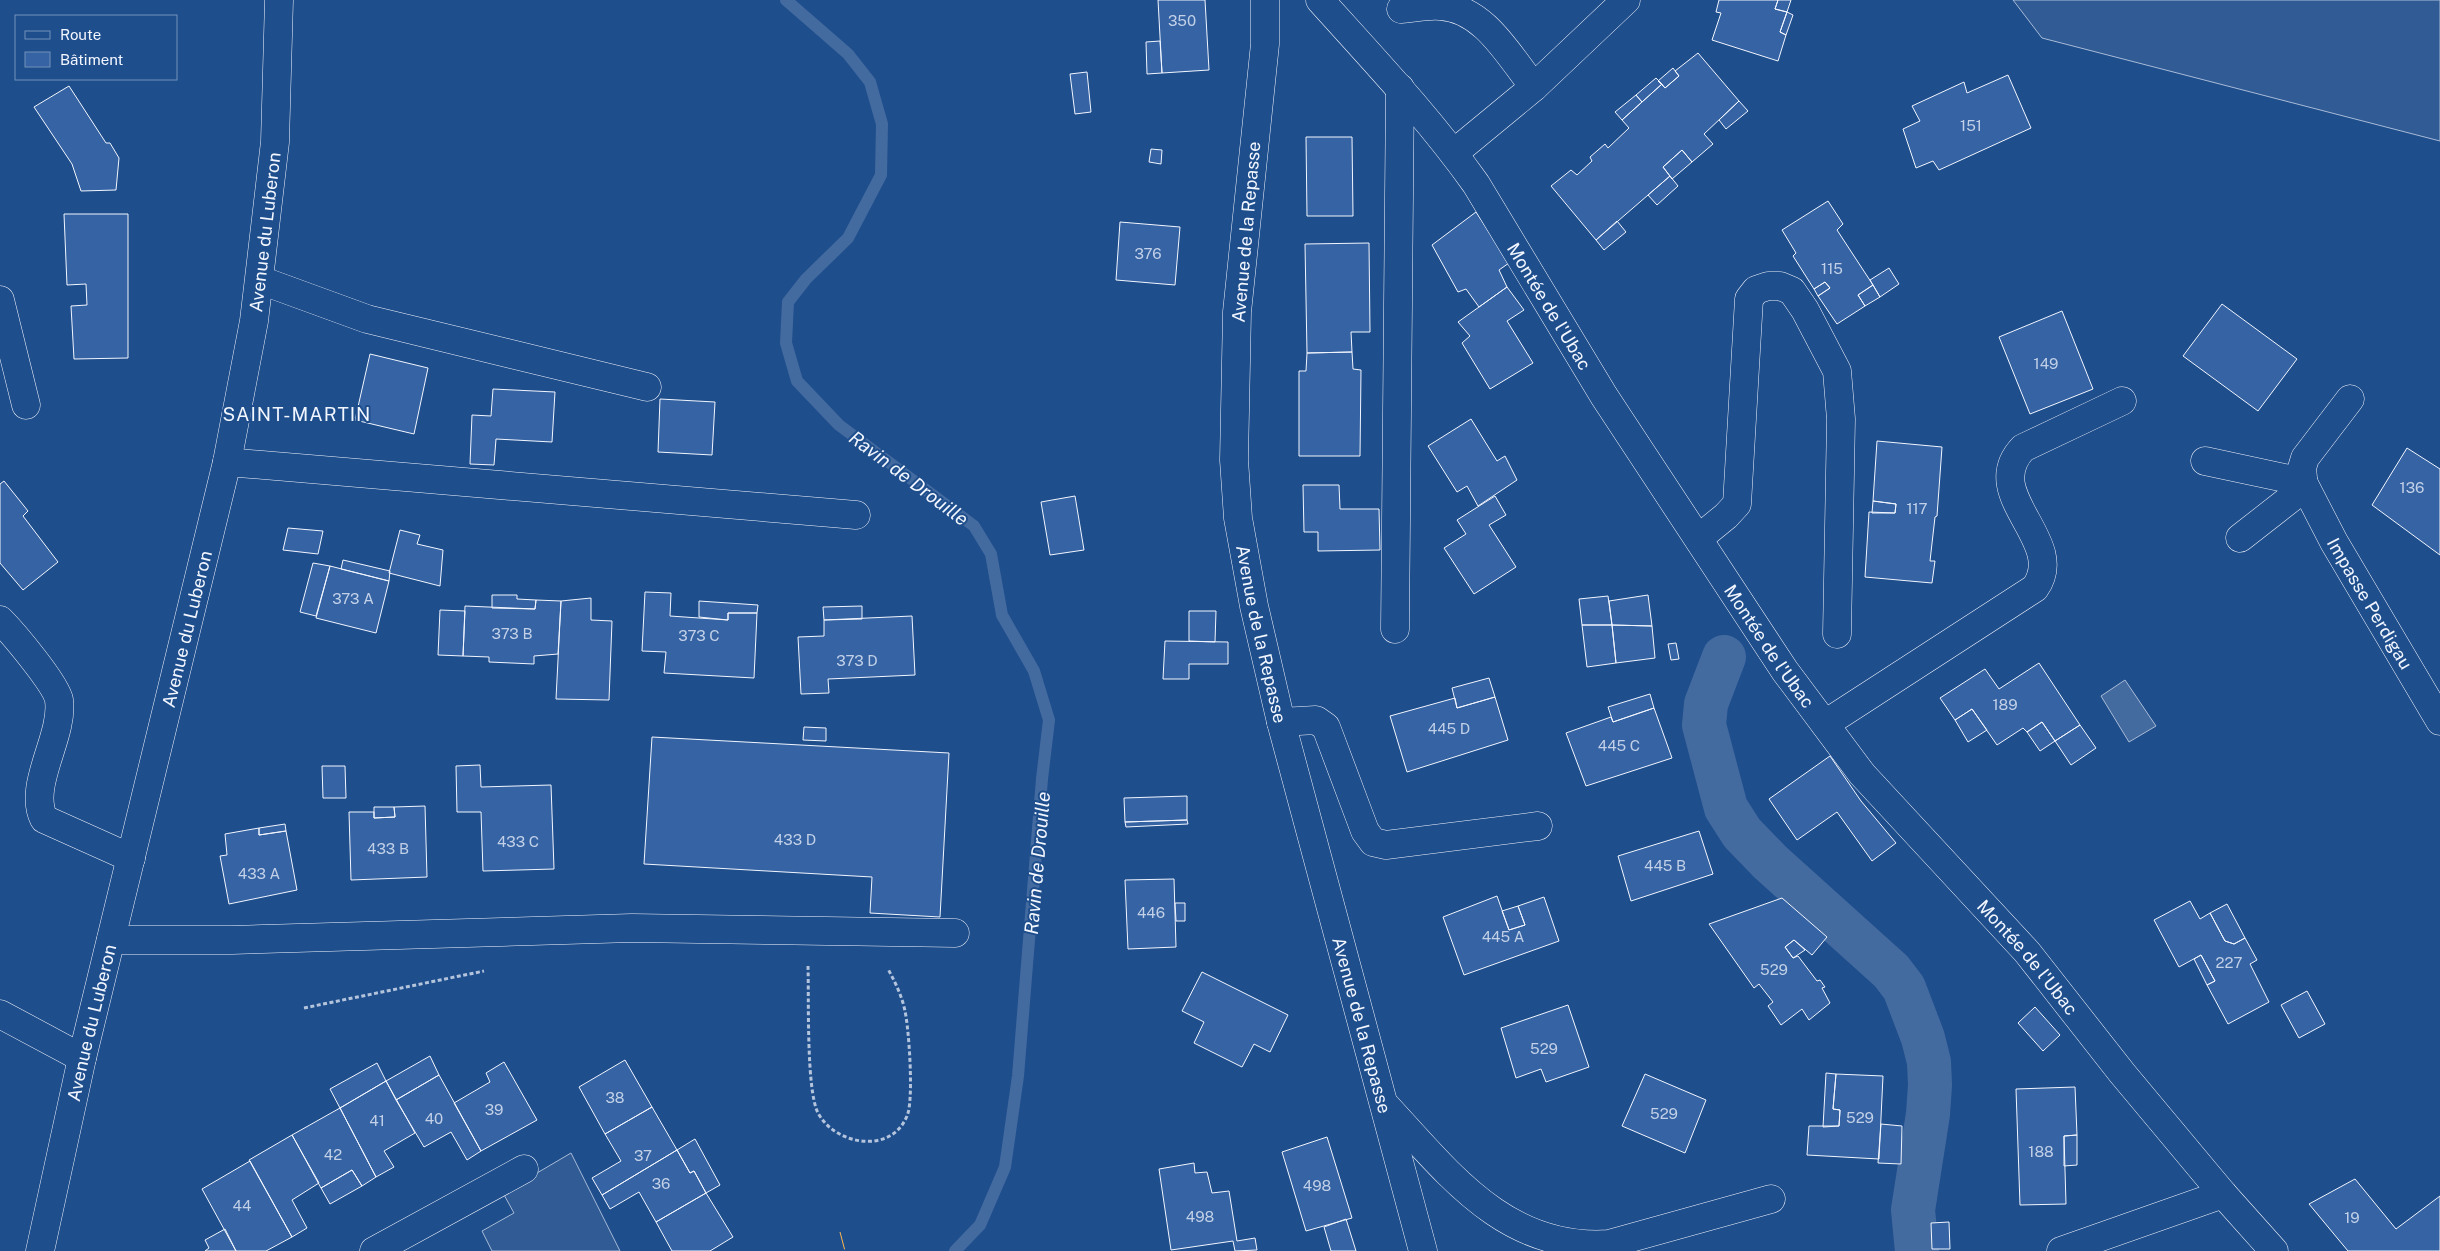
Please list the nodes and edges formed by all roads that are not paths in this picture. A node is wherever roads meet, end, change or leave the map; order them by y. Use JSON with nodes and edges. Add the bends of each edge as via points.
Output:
{"nodes":[{"id":1,"x":279,"y":0,"type":"edge"},
{"id":2,"x":1265,"y":0,"type":"edge"},
{"id":3,"x":1320,"y":0,"type":"edge"},
{"id":4,"x":1626,"y":0,"type":"edge"},
{"id":5,"x":1401,"y":9,"type":"dead end"},
{"id":6,"x":1534,"y":87,"type":"junction"},
{"id":7,"x":1400,"y":88,"type":"junction"},
{"id":8,"x":1454,"y":153,"type":"junction"},
{"id":9,"x":260,"y":280,"type":"junction"},
{"id":10,"x":0,"y":300,"type":"edge"},
{"id":11,"x":647,"y":387,"type":"dead end"},
{"id":12,"x":2350,"y":399,"type":"dead end"},
{"id":13,"x":2122,"y":401,"type":"dead end"},
{"id":14,"x":26,"y":405,"type":"dead end"},
{"id":15,"x":2205,"y":461,"type":"dead end"},
{"id":16,"x":227,"y":462,"type":"junction"},
{"id":17,"x":2303,"y":482,"type":"junction"},
{"id":18,"x":856,"y":515,"type":"dead end"},
{"id":19,"x":1699,"y":538,"type":"junction"},
{"id":20,"x":2240,"y":538,"type":"dead end"},
{"id":21,"x":0,"y":620,"type":"edge"},
{"id":22,"x":1395,"y":629,"type":"dead end"},
{"id":23,"x":1837,"y":634,"type":"dead end"},
{"id":24,"x":2440,"y":721,"type":"edge"},
{"id":25,"x":1281,"y":722,"type":"junction"},
{"id":26,"x":1825,"y":724,"type":"junction"},
{"id":27,"x":1538,"y":826,"type":"dead end"},
{"id":28,"x":131,"y":858,"type":"junction"},
{"id":29,"x":955,"y":933,"type":"dead end"},
{"id":30,"x":110,"y":940,"type":"junction"},
{"id":31,"x":0,"y":1014,"type":"edge"},
{"id":32,"x":82,"y":1058,"type":"junction"},
{"id":33,"x":1384,"y":1104,"type":"junction"},
{"id":34,"x":524,"y":1170,"type":"dead end"},
{"id":35,"x":2223,"y":1194,"type":"junction"},
{"id":36,"x":1771,"y":1199,"type":"dead end"},
{"id":37,"x":40,"y":1251,"type":"edge"},
{"id":38,"x":374,"y":1251,"type":"edge"},
{"id":39,"x":1423,"y":1251,"type":"edge"},
{"id":40,"x":2061,"y":1251,"type":"edge"},
{"id":41,"x":2274,"y":1251,"type":"edge"}],
"edges":[{"from":1,"to":9,"type":"street","name":"Avenue du Luberon","via":[[275,142]]},
{"from":2,"to":25,"type":"street","name":"Avenue de la Repasse","via":[[1265,44],[1238,312],[1234,460],[1240,527],[1254,606]]},
{"from":3,"to":7,"type":"street","name":"Montée de l'Ubac"},
{"from":4,"to":6,"type":"street"},
{"from":5,"to":6,"type":"street","via":[[1440,6],[1469,14],[1483,24]]},
{"from":6,"to":8,"type":"street"},
{"from":7,"to":8,"type":"street","name":"Montée de l'Ubac"},
{"from":7,"to":22,"type":"street"},
{"from":8,"to":19,"type":"street","name":"Montée de l'Ubac","via":[[1609,404]]},
{"from":9,"to":11,"type":"street","via":[[367,319]]},
{"from":9,"to":16,"type":"street","name":"Avenue du Luberon"},
{"from":10,"to":14,"type":"street"},
{"from":12,"to":17,"type":"street","via":[[2305,458]]},
{"from":13,"to":26,"type":"street","via":[[2023,448],[2013,460],[2010,475],[2012,493],[2037,541],[2043,561],[2043,571],[2035,588]]},
{"from":15,"to":17,"type":"street"},
{"from":16,"to":18,"type":"street"},
{"from":16,"to":28,"type":"street","name":"Avenue du Luberon"},
{"from":17,"to":20,"type":"street","via":[[2304,488]]},
{"from":17,"to":24,"type":"street","name":"Impasse Perdigau","via":[[2334,542]]},
{"from":19,"to":23,"type":"street","via":[[1734,508],[1738,495],[1749,299],[1760,288],[1788,288],[1805,310],[1834,364],[1838,380],[1842,419]]},
{"from":19,"to":26,"type":"street","name":"Montée de l'Ubac","via":[[1785,671]]},
{"from":21,"to":28,"type":"street","via":[[53,685],[59,700],[59,716],[39,800],[44,819]]},
{"from":25,"to":27,"type":"street","via":[[1316,720],[1326,727],[1365,831],[1373,842],[1386,845]]},
{"from":25,"to":33,"type":"street","name":"Avenue de la Repasse"},
{"from":26,"to":35,"type":"street","name":"Montée de l'Ubac","via":[[1862,774],[2027,952]]},
{"from":28,"to":30,"type":"street","name":"Avenue du Luberon"},
{"from":29,"to":30,"type":"street","via":[[625,928],[232,940]]},
{"from":30,"to":32,"type":"street","name":"Avenue du Luberon"},
{"from":31,"to":32,"type":"street"},
{"from":32,"to":37,"type":"street","name":"Avenue du Luberon"},
{"from":33,"to":36,"type":"street","via":[[1478,1203],[1523,1233],[1560,1245],[1609,1244]]},
{"from":33,"to":39,"type":"street","name":"Avenue de la Repasse"},
{"from":34,"to":38,"type":"street"},
{"from":35,"to":40,"type":"street"},
{"from":35,"to":41,"type":"street","name":"Montée de l'Ubac"}]}
